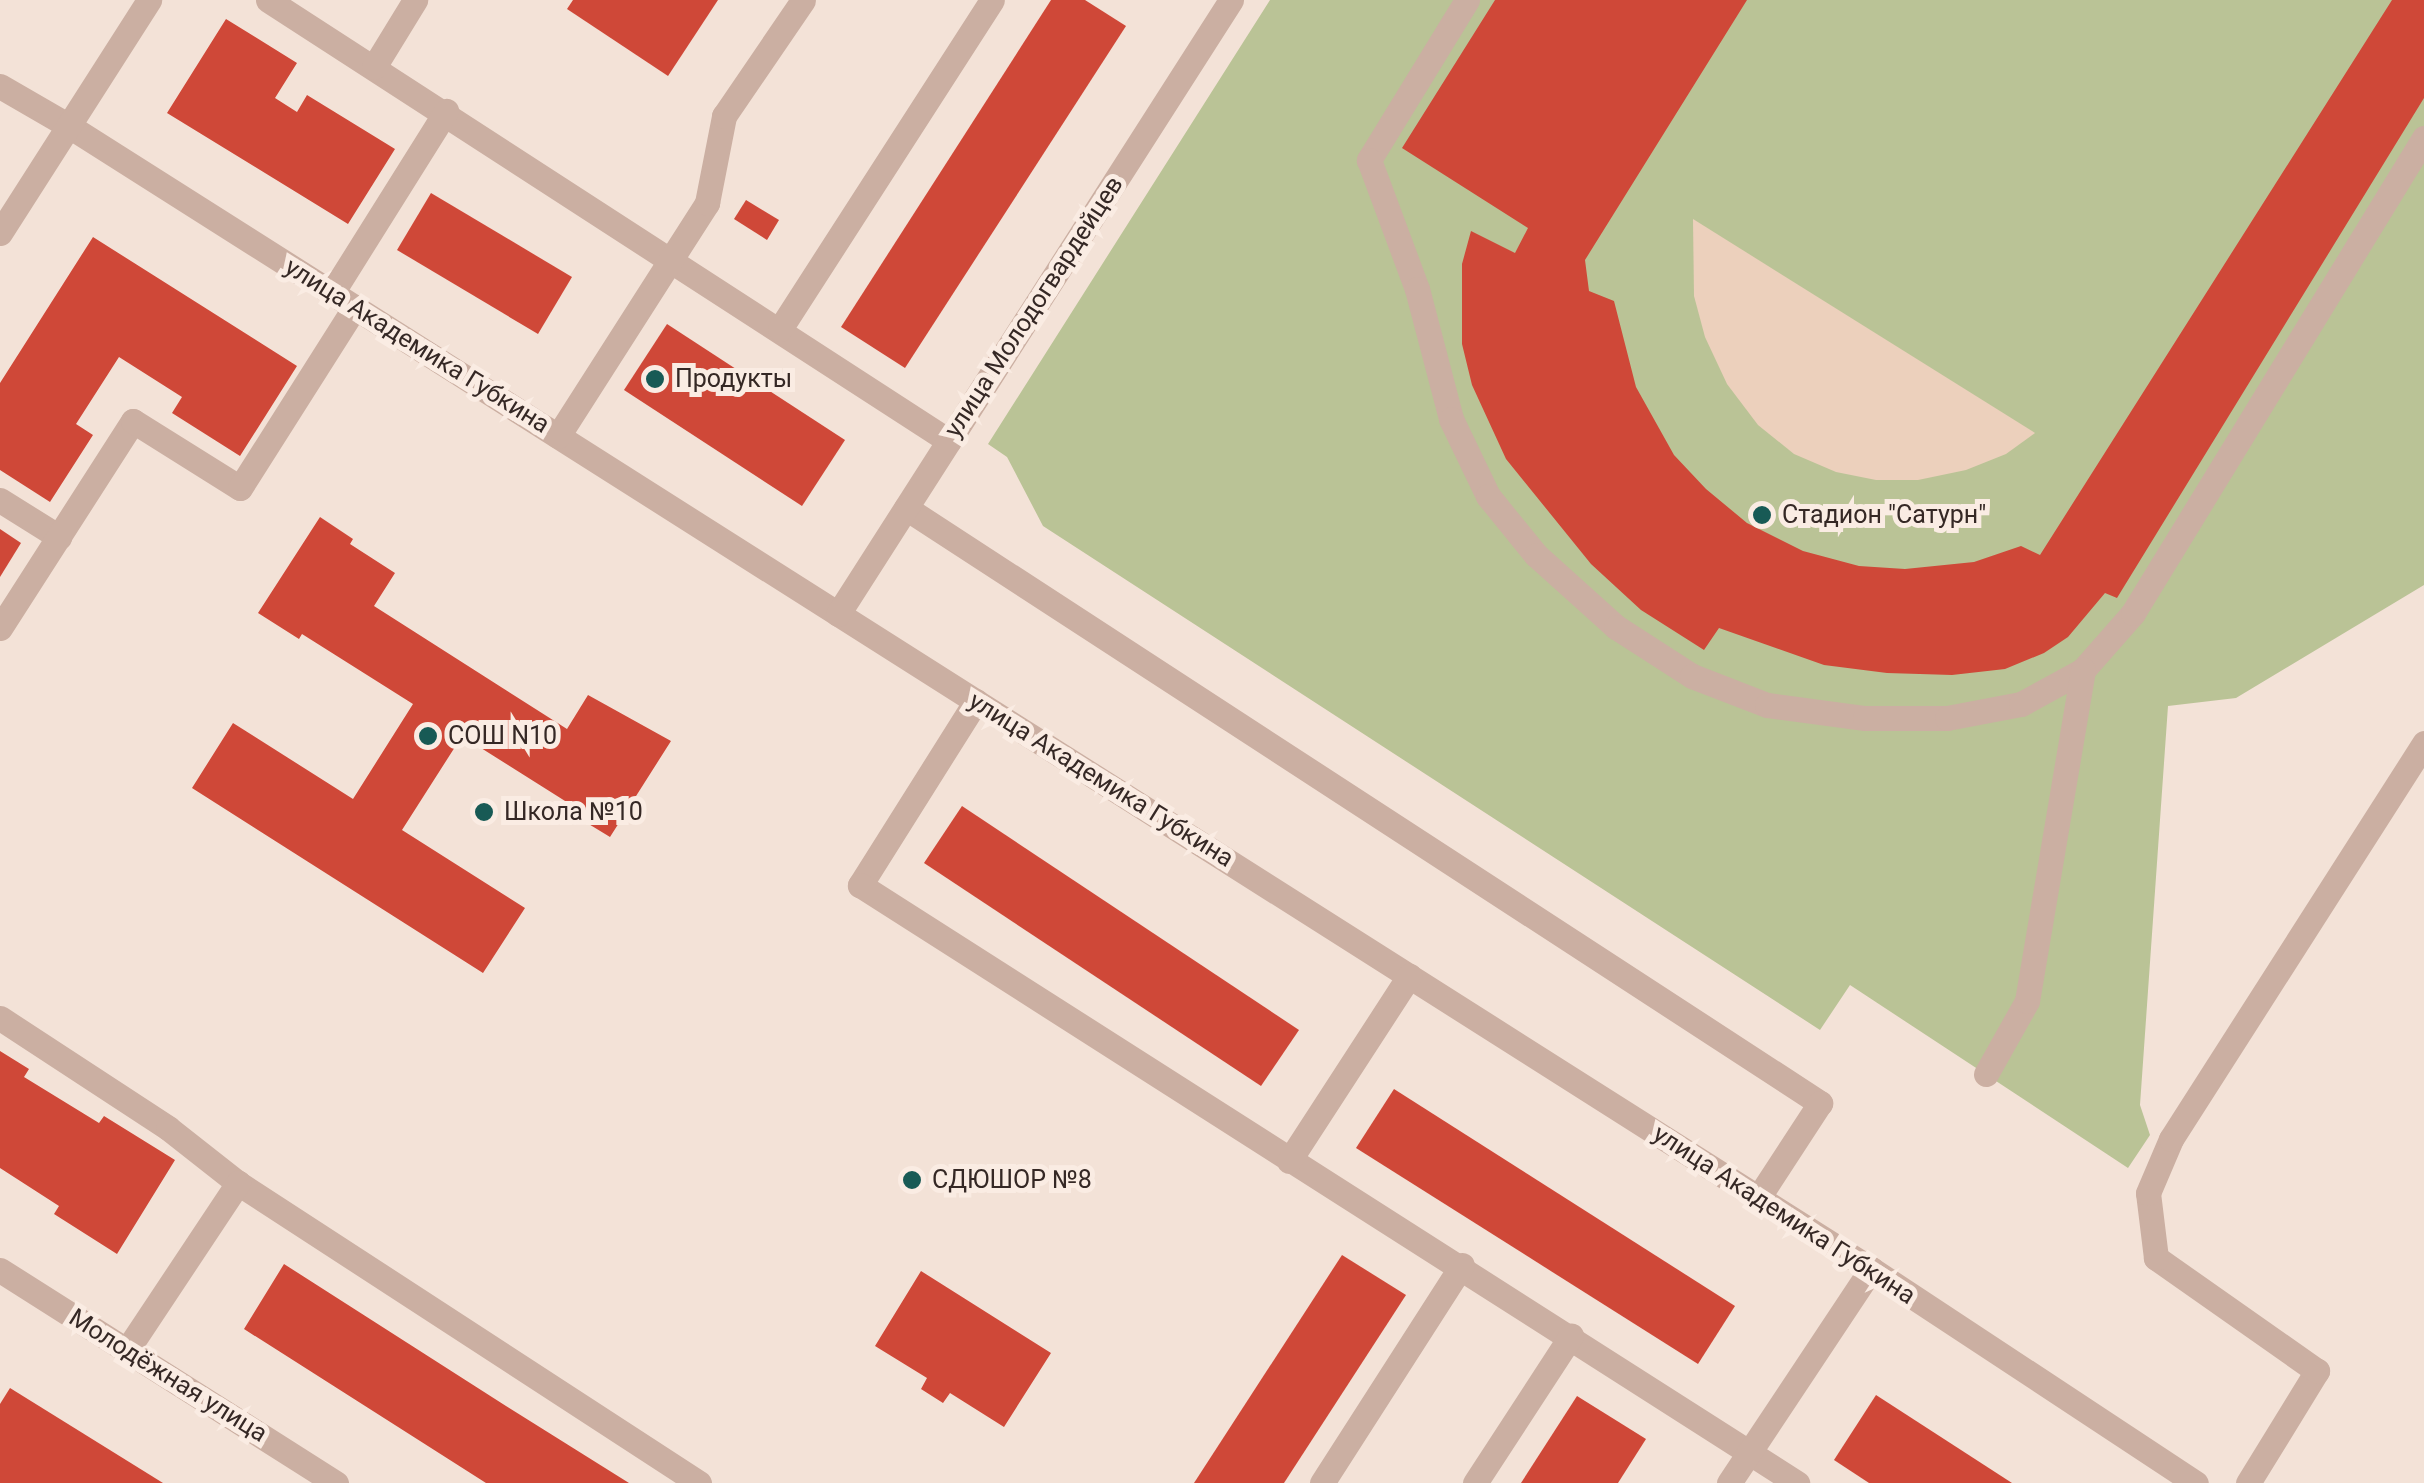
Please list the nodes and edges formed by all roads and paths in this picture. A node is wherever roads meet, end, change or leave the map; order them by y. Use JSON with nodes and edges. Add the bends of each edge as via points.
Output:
{"nodes":[{"id":1,"x":149,"y":0,"type":"edge"},
{"id":2,"x":268,"y":0,"type":"edge"},
{"id":3,"x":415,"y":0,"type":"edge"},
{"id":4,"x":803,"y":0,"type":"edge"},
{"id":5,"x":992,"y":0,"type":"edge"},
{"id":6,"x":1232,"y":0,"type":"edge"},
{"id":7,"x":1467,"y":0,"type":"edge"},
{"id":8,"x":374,"y":67,"type":"junction"},
{"id":9,"x":0,"y":86,"type":"edge"},
{"id":10,"x":446,"y":112,"type":"junction"},
{"id":11,"x":69,"y":126,"type":"junction"},
{"id":12,"x":2424,"y":138,"type":"edge"},
{"id":13,"x":0,"y":233,"type":"edge"},
{"id":14,"x":671,"y":258,"type":"junction"},
{"id":15,"x":332,"y":293,"type":"junction"},
{"id":16,"x":355,"y":307,"type":"junction"},
{"id":17,"x":780,"y":329,"type":"junction"},
{"id":18,"x":558,"y":436,"type":"junction"},
{"id":19,"x":949,"y":441,"type":"junction"},
{"id":20,"x":0,"y":500,"type":"edge"},
{"id":21,"x":906,"y":508,"type":"junction"},
{"id":22,"x":58,"y":537,"type":"junction"},
{"id":23,"x":838,"y":614,"type":"junction"},
{"id":24,"x":0,"y":628,"type":"edge"},
{"id":25,"x":2083,"y":670,"type":"junction"},
{"id":26,"x":976,"y":702,"type":"junction"},
{"id":27,"x":2424,"y":743,"type":"edge"},
{"id":28,"x":1408,"y":976,"type":"junction"},
{"id":29,"x":0,"y":1018,"type":"edge"},
{"id":30,"x":1986,"y":1074,"type":"dead end"},
{"id":31,"x":1289,"y":1161,"type":"junction"},
{"id":32,"x":238,"y":1184,"type":"junction"},
{"id":33,"x":1758,"y":1198,"type":"junction"},
{"id":34,"x":1462,"y":1266,"type":"junction"},
{"id":35,"x":1871,"y":1269,"type":"junction"},
{"id":36,"x":0,"y":1270,"type":"edge"},
{"id":37,"x":1570,"y":1336,"type":"junction"},
{"id":38,"x":127,"y":1350,"type":"junction"},
{"id":39,"x":1750,"y":1452,"type":"junction"},
{"id":40,"x":336,"y":1483,"type":"edge"},
{"id":41,"x":699,"y":1483,"type":"edge"},
{"id":42,"x":1322,"y":1483,"type":"edge"},
{"id":43,"x":1475,"y":1483,"type":"edge"},
{"id":44,"x":1730,"y":1483,"type":"edge"},
{"id":45,"x":1798,"y":1483,"type":"edge"},
{"id":46,"x":2196,"y":1483,"type":"edge"},
{"id":47,"x":2248,"y":1483,"type":"edge"}],
"edges":[{"from":1,"to":11,"type":"street"},
{"from":2,"to":8,"type":"street"},
{"from":3,"to":8,"type":"street"},
{"from":4,"to":14,"type":"street","via":[[724,116],[707,203]]},
{"from":5,"to":17,"type":"street"},
{"from":6,"to":19,"type":"street","name":"улица Молодогвардейцев"},
{"from":7,"to":25,"type":"street","via":[[1369,160],[1417,290],[1452,418],[1488,496],[1536,555],[1616,627],[1692,676],[1767,704],[1865,718],[1947,718],[2021,704]]},
{"from":8,"to":10,"type":"street"},
{"from":9,"to":11,"type":"street","name":"улица Академика Губкина"},
{"from":10,"to":14,"type":"street"},
{"from":10,"to":15,"type":"street"},
{"from":11,"to":13,"type":"street"},
{"from":11,"to":15,"type":"street","name":"улица Академика Губкина"},
{"from":12,"to":25,"type":"street","via":[[2133,614]]},
{"from":14,"to":17,"type":"street"},
{"from":14,"to":18,"type":"street"},
{"from":15,"to":16,"type":"street","name":"улица Академика Губкина"},
{"from":16,"to":18,"type":"street","name":"улица Академика Губкина"},
{"from":16,"to":22,"type":"street","via":[[240,488],[133,421]]},
{"from":17,"to":19,"type":"street"},
{"from":18,"to":23,"type":"street","name":"улица Академика Губкина"},
{"from":19,"to":21,"type":"street","name":"улица Молодогвардейцев"},
{"from":20,"to":22,"type":"street"},
{"from":21,"to":23,"type":"street","name":"улица Молодогвардейцев"},
{"from":21,"to":33,"type":"street","via":[[1820,1102]]},
{"from":22,"to":24,"type":"street"},
{"from":23,"to":26,"type":"street","name":"улица Академика Губкина"},
{"from":25,"to":30,"type":"street","via":[[2027,1000]]},
{"from":26,"to":28,"type":"street","name":"улица Академика Губкина"},
{"from":26,"to":31,"type":"street","via":[[860,885]]},
{"from":27,"to":47,"type":"street","via":[[2171,1140],[2148,1193],[2156,1258],[2317,1371]]},
{"from":28,"to":31,"type":"street"},
{"from":28,"to":33,"type":"street","name":"улица Академика Губкина"},
{"from":29,"to":32,"type":"street","via":[[168,1128]]},
{"from":31,"to":34,"type":"street"},
{"from":32,"to":38,"type":"street"},
{"from":32,"to":41,"type":"street"},
{"from":33,"to":35,"type":"street","name":"улица Академика Губкина"},
{"from":34,"to":37,"type":"street"},
{"from":34,"to":42,"type":"street"},
{"from":35,"to":39,"type":"street"},
{"from":35,"to":46,"type":"street","name":"улица Академика Губкина"},
{"from":36,"to":38,"type":"street","name":"Молодёжная улица"},
{"from":37,"to":39,"type":"street"},
{"from":37,"to":43,"type":"street"},
{"from":38,"to":40,"type":"street","name":"Молодёжная улица"},
{"from":39,"to":44,"type":"street"},
{"from":39,"to":45,"type":"street"}]}
